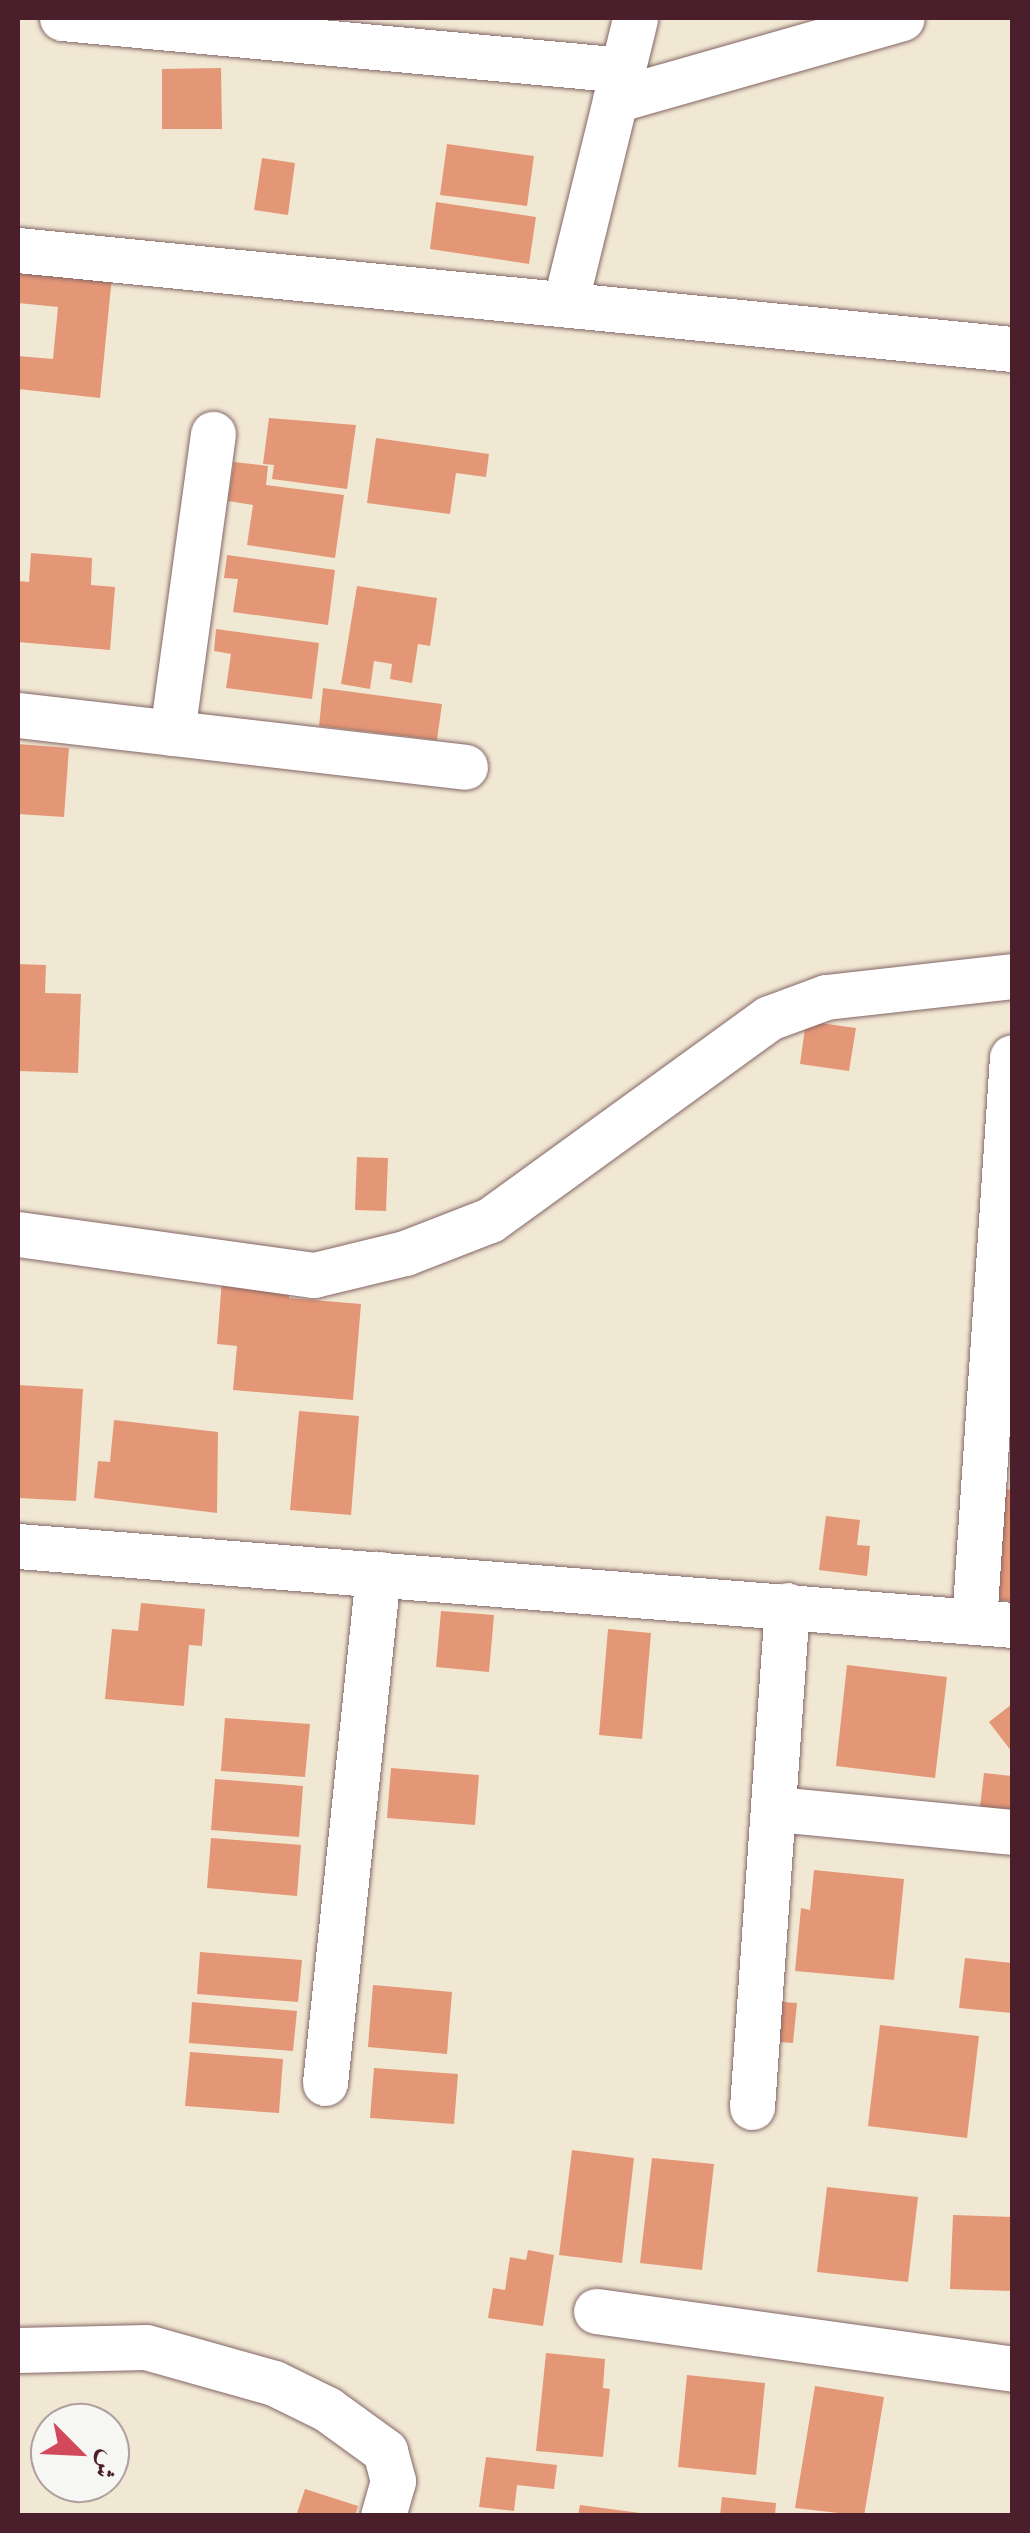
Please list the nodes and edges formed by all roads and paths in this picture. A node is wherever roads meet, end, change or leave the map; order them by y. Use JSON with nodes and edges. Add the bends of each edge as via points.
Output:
{"nodes":[{"id":1,"x":62,"y":18,"type":"edge"},
{"id":2,"x":635,"y":18,"type":"edge"},
{"id":3,"x":902,"y":18,"type":"edge"},
{"id":4,"x":620,"y":85,"type":"junction"},
{"id":5,"x":18,"y":250,"type":"edge"},
{"id":6,"x":565,"y":304,"type":"junction"},
{"id":7,"x":1012,"y":349,"type":"edge"},
{"id":8,"x":214,"y":434,"type":"dead end"},
{"id":9,"x":18,"y":715,"type":"edge"},
{"id":10,"x":172,"y":733,"type":"junction"},
{"id":11,"x":465,"y":767,"type":"dead end"},
{"id":12,"x":1012,"y":976,"type":"edge"},
{"id":13,"x":1012,"y":1058,"type":"edge"},
{"id":14,"x":18,"y":1234,"type":"edge"},
{"id":15,"x":18,"y":1546,"type":"edge"},
{"id":16,"x":378,"y":1574,"type":"junction"},
{"id":17,"x":787,"y":1605,"type":"junction"},
{"id":18,"x":994,"y":1624,"type":"edge"},
{"id":19,"x":777,"y":1809,"type":"junction"},
{"id":20,"x":1012,"y":1832,"type":"edge"},
{"id":21,"x":325,"y":2083,"type":"dead end"},
{"id":22,"x":752,"y":2108,"type":"dead end"},
{"id":23,"x":596,"y":2310,"type":"dead end"},
{"id":24,"x":18,"y":2350,"type":"edge"},
{"id":25,"x":1012,"y":2369,"type":"edge"},
{"id":26,"x":383,"y":2516,"type":"edge"}],
"edges":[{"from":1,"to":4,"type":"street"},
{"from":2,"to":4,"type":"street"},
{"from":3,"to":4,"type":"street"},
{"from":4,"to":6,"type":"street"},
{"from":5,"to":6,"type":"street"},
{"from":6,"to":7,"type":"street"},
{"from":8,"to":10,"type":"street"},
{"from":9,"to":10,"type":"street"},
{"from":10,"to":11,"type":"street"},
{"from":12,"to":14,"type":"street","via":[[826,996],[770,1018],[490,1220],[405,1253],[314,1275]]},
{"from":13,"to":18,"type":"street"},
{"from":15,"to":16,"type":"street"},
{"from":16,"to":17,"type":"street"},
{"from":16,"to":21,"type":"street"},
{"from":17,"to":18,"type":"street"},
{"from":17,"to":19,"type":"street"},
{"from":19,"to":20,"type":"street"},
{"from":19,"to":22,"type":"street"},
{"from":23,"to":25,"type":"street"},
{"from":24,"to":26,"type":"street","via":[[146,2347],[274,2383],[327,2408],[384,2451],[394,2481]]}]}
